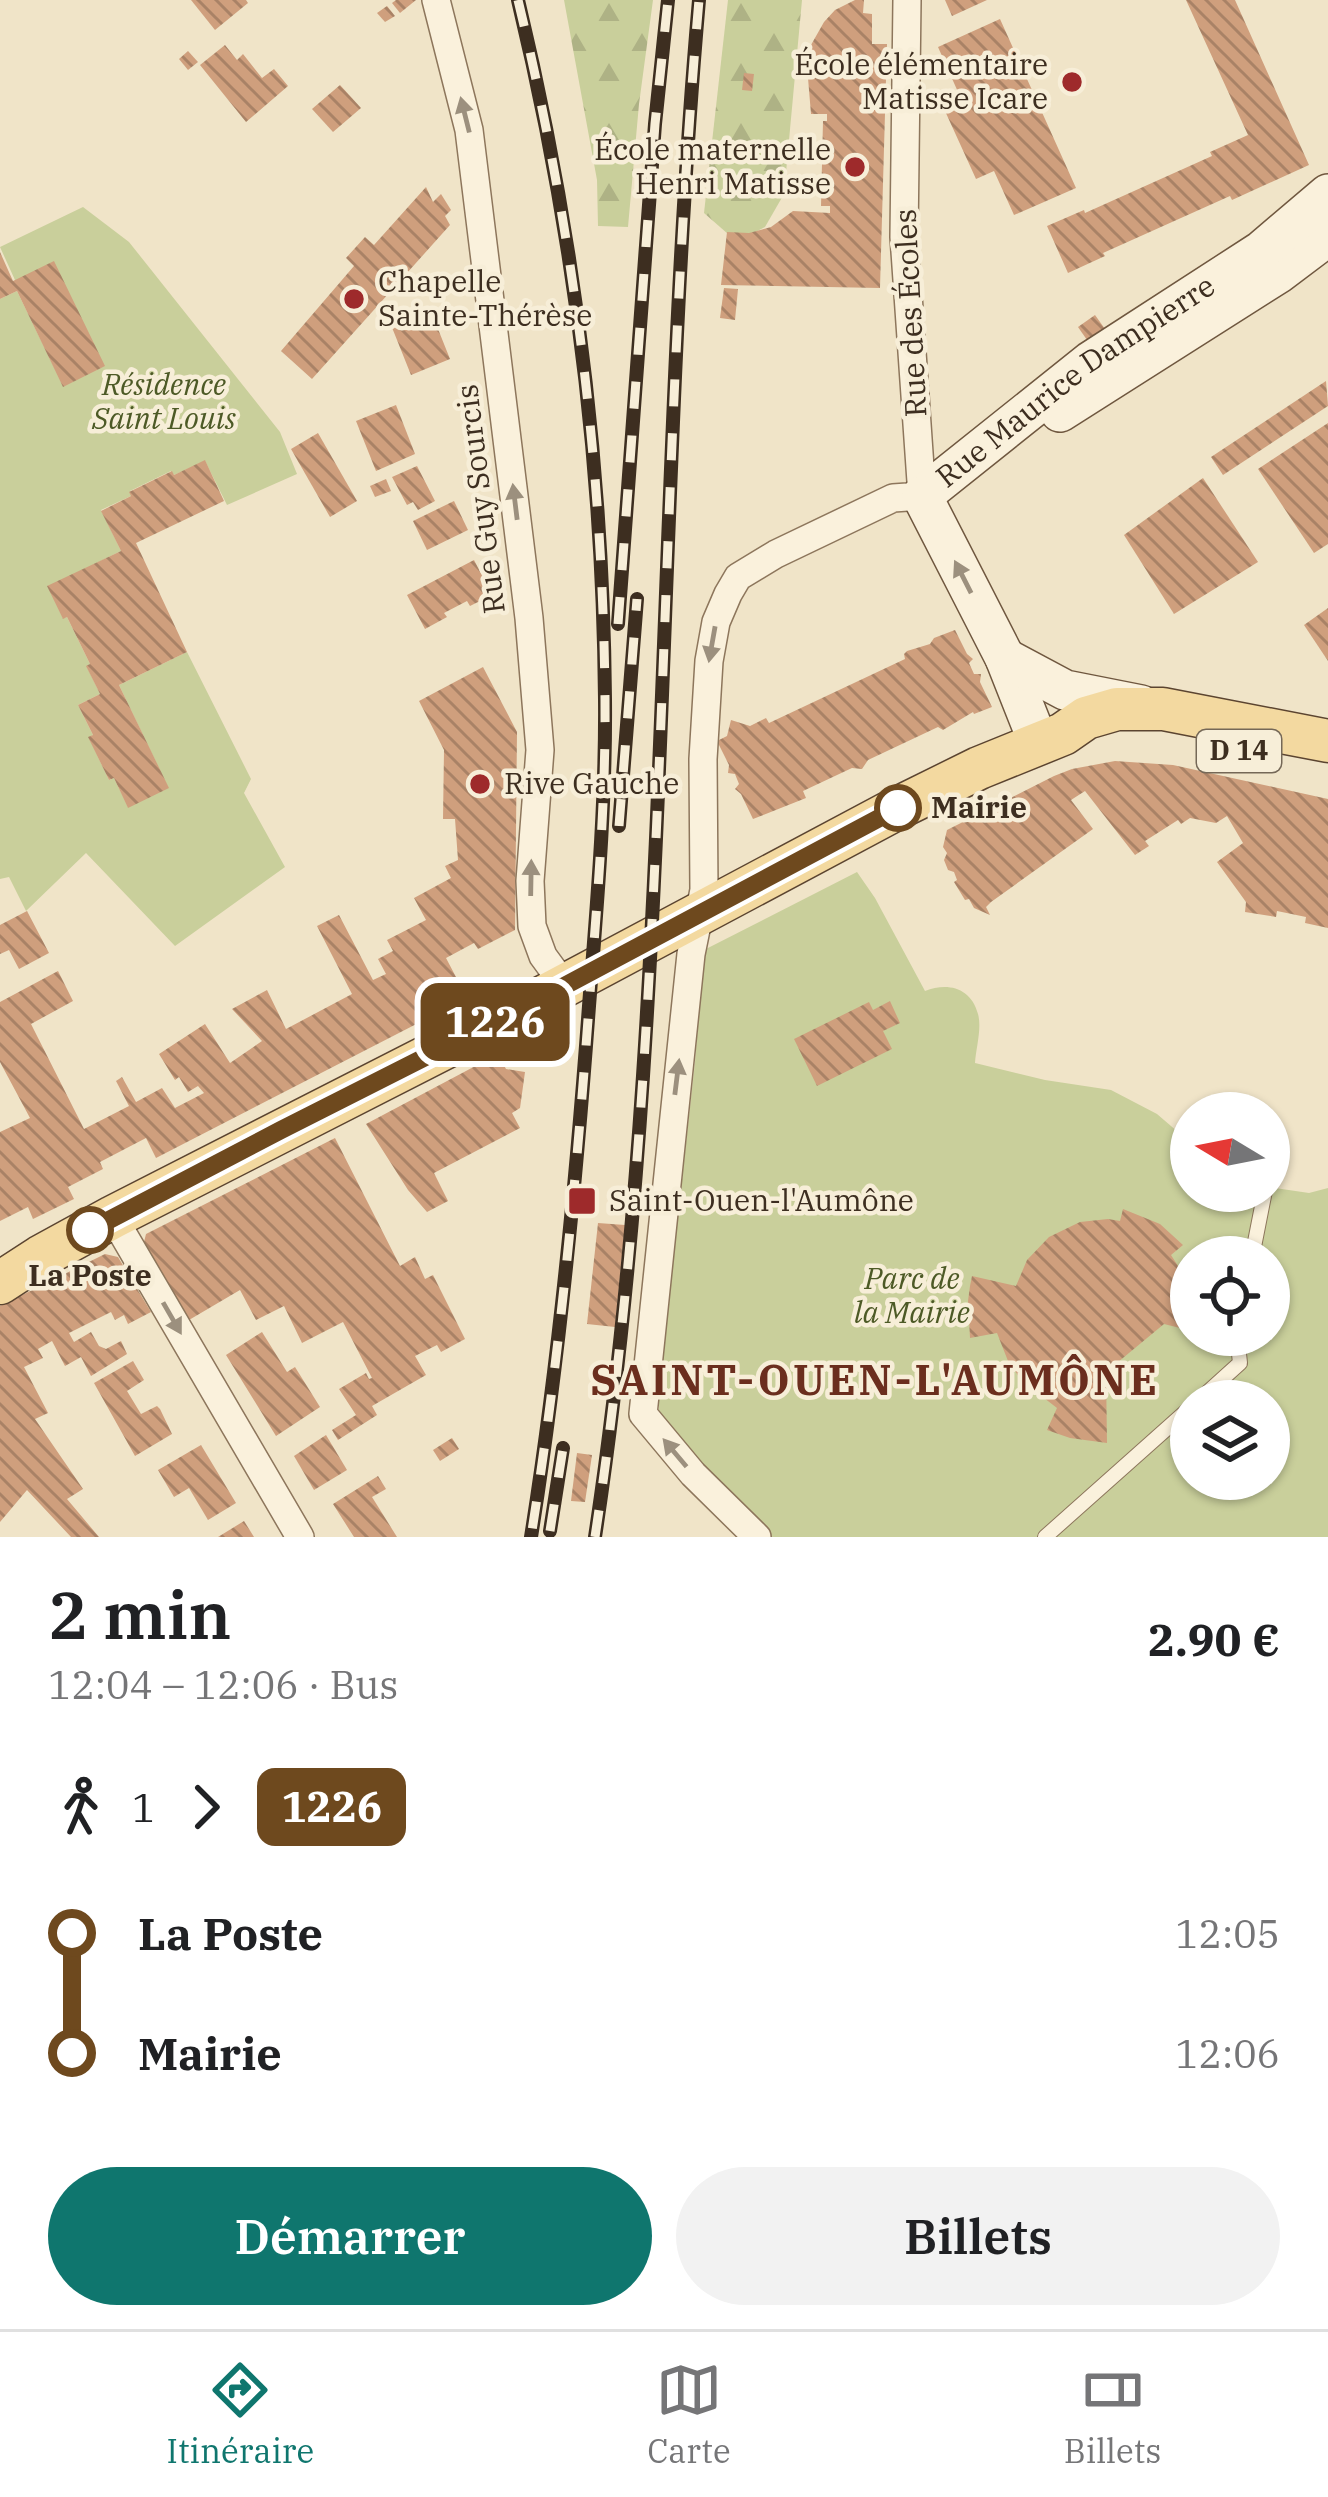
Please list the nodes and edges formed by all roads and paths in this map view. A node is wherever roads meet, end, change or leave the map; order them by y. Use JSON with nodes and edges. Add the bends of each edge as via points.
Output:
{"nodes":[{"id":1,"x":436,"y":0,"type":"edge"},
{"id":2,"x":908,"y":0,"type":"edge"},
{"id":3,"x":1328,"y":194,"type":"edge"},
{"id":4,"x":1328,"y":236,"type":"edge"},
{"id":5,"x":922,"y":496,"type":"junction"},
{"id":6,"x":1005,"y":658,"type":"junction"},
{"id":7,"x":1162,"y":709,"type":"junction"},
{"id":8,"x":1051,"y":739,"type":"junction"},
{"id":9,"x":1328,"y":741,"type":"edge"},
{"id":10,"x":1328,"y":769,"type":"edge"},
{"id":11,"x":700,"y":914,"type":"junction"},
{"id":12,"x":565,"y":986,"type":"junction"},
{"id":13,"x":112,"y":1217,"type":"junction"},
{"id":14,"x":20,"y":1259,"type":"edge"},
{"id":15,"x":0,"y":1283,"type":"edge"},
{"id":16,"x":1239,"y":1356,"type":"edge"},
{"id":17,"x":1221,"y":1380,"type":"edge"},
{"id":18,"x":1170,"y":1426,"type":"edge"},
{"id":19,"x":300,"y":1537,"type":"edge"},
{"id":20,"x":757,"y":1537,"type":"edge"},
{"id":21,"x":1045,"y":1537,"type":"edge"}],
"edges":[{"from":12,"to":1,"type":"street","name":"Rue Guy Sourcis","one_way":true,"via":[[532,926],[540,750],[529,618],[470,130]]},
{"from":2,"to":5,"type":"street","name":"Rue des Écoles","via":[[904,237]]},
{"from":3,"to":5,"type":"street","name":"Rue Maurice Dampierre","via":[[1261,251],[1091,361]]},
{"from":4,"to":5,"type":"street","name":"Rue Maurice Dampierre"},
{"from":6,"to":5,"type":"street","name":"Rue des Écoles","one_way":true},
{"from":5,"to":11,"type":"street","one_way":true,"via":[[893,498],[795,544],[738,577],[728,594],[713,636],[705,712]]},
{"from":6,"to":7,"type":"street","via":[[1065,690]]},
{"from":6,"to":8,"type":"street","name":"Rue des Écoles"},
{"from":7,"to":8,"type":"main road","number":"D 14","via":[[1099,713]]},
{"from":7,"to":9,"type":"main road","number":"D 14"},
{"from":8,"to":10,"type":"main road","number":"D 14","via":[[1149,734]]},
{"from":8,"to":11,"type":"main road","number":"D 14","via":[[898,808]]},
{"from":11,"to":12,"type":"main road","number":"D 14"},
{"from":20,"to":11,"type":"street","one_way":true,"via":[[643,1414]]},
{"from":12,"to":13,"type":"main road","number":"D 14"},
{"from":13,"to":14,"type":"main road","number":"D 14"},
{"from":13,"to":19,"type":"street","one_way":true},
{"from":14,"to":15,"type":"main road","number":"D 14"},
{"from":16,"to":17,"type":"lane"},
{"from":18,"to":21,"type":"lane"}]}
